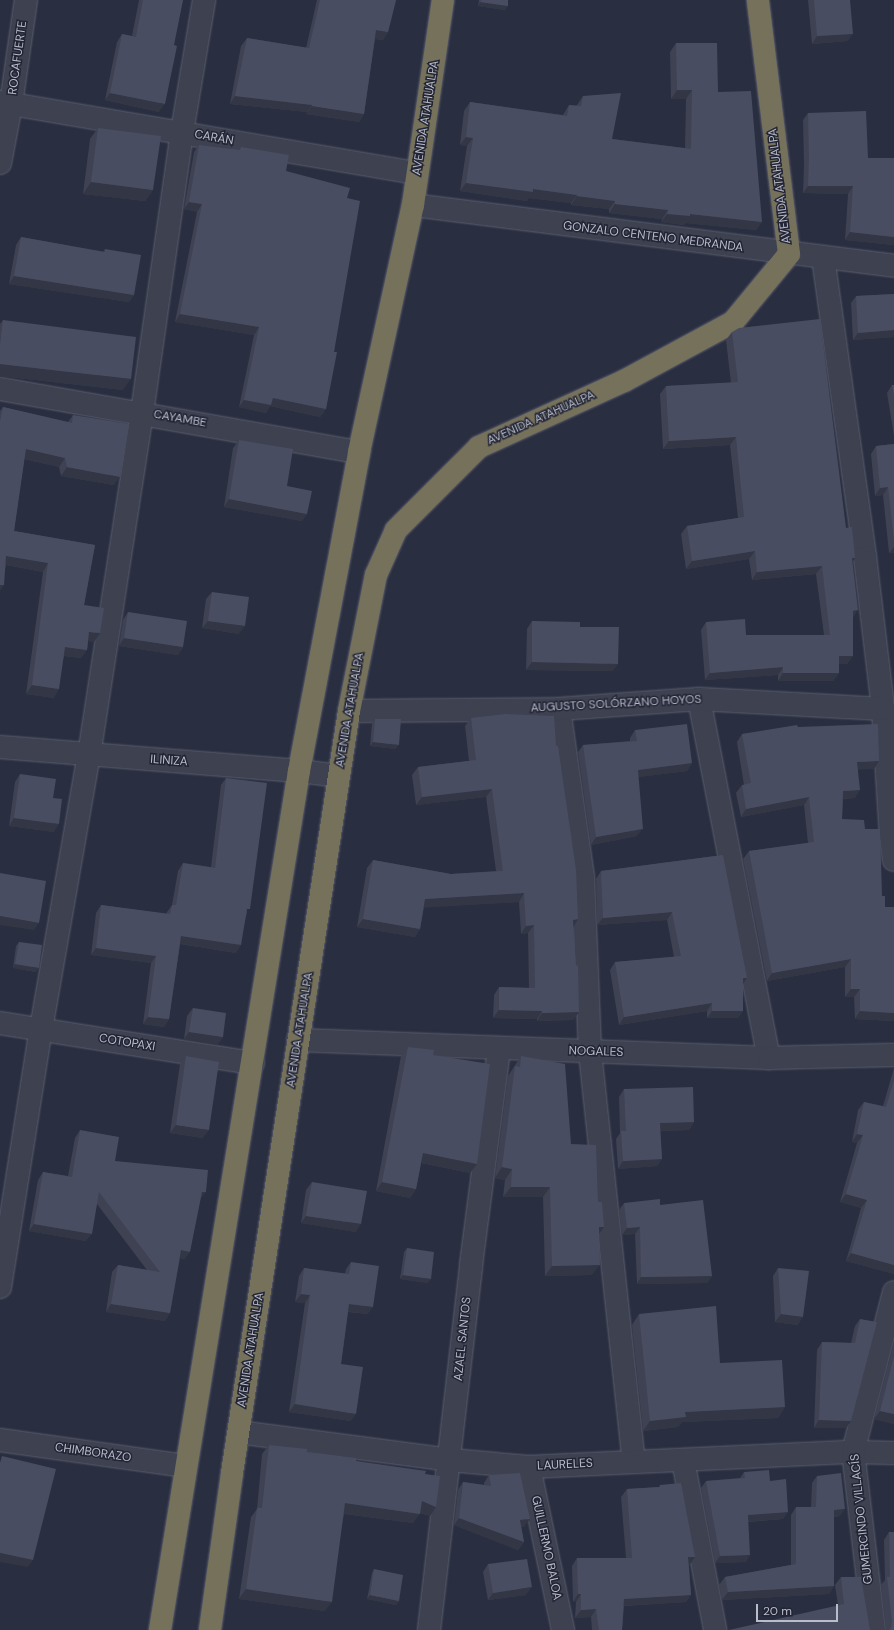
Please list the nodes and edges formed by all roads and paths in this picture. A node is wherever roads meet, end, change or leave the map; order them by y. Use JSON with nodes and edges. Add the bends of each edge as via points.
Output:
{"nodes":[{"id":1,"x":26,"y":0,"type":"edge"},
{"id":2,"x":204,"y":0,"type":"edge"},
{"id":3,"x":443,"y":0,"type":"edge"},
{"id":4,"x":758,"y":0,"type":"edge"},
{"id":5,"x":6,"y":103,"type":"edge"},
{"id":6,"x":182,"y":132,"type":"junction"},
{"id":7,"x":0,"y":163,"type":"edge"},
{"id":8,"x":417,"y":173,"type":"junction"},
{"id":9,"x":413,"y":205,"type":"junction"},
{"id":10,"x":788,"y":254,"type":"junction"},
{"id":11,"x":823,"y":256,"type":"junction"},
{"id":12,"x":894,"y":266,"type":"edge"},
{"id":13,"x":0,"y":389,"type":"edge"},
{"id":14,"x":142,"y":413,"type":"junction"},
{"id":15,"x":359,"y":452,"type":"junction"},
{"id":16,"x":699,"y":699,"type":"junction"},
{"id":17,"x":560,"y":709,"type":"junction"},
{"id":18,"x":883,"y":709,"type":"junction"},
{"id":19,"x":349,"y":711,"type":"junction"},
{"id":20,"x":0,"y":747,"type":"edge"},
{"id":21,"x":89,"y":755,"type":"junction"},
{"id":22,"x":300,"y":771,"type":"junction"},
{"id":23,"x":339,"y":776,"type":"junction"},
{"id":24,"x":894,"y":860,"type":"edge"},
{"id":25,"x":0,"y":1023,"type":"edge"},
{"id":26,"x":42,"y":1029,"type":"junction"},
{"id":27,"x":298,"y":1040,"type":"junction"},
{"id":28,"x":499,"y":1049,"type":"junction"},
{"id":29,"x":590,"y":1052,"type":"junction"},
{"id":30,"x":894,"y":1055,"type":"edge"},
{"id":31,"x":769,"y":1058,"type":"junction"},
{"id":32,"x":253,"y":1063,"type":"junction"},
{"id":33,"x":0,"y":1287,"type":"edge"},
{"id":34,"x":894,"y":1292,"type":"edge"},
{"id":35,"x":238,"y":1432,"type":"junction"},
{"id":36,"x":0,"y":1440,"type":"edge"},
{"id":37,"x":853,"y":1452,"type":"junction"},
{"id":38,"x":894,"y":1453,"type":"edge"},
{"id":39,"x":450,"y":1460,"type":"junction"},
{"id":40,"x":683,"y":1460,"type":"junction"},
{"id":41,"x":634,"y":1462,"type":"junction"},
{"id":42,"x":186,"y":1466,"type":"junction"},
{"id":43,"x":529,"y":1467,"type":"junction"},
{"id":44,"x":160,"y":1630,"type":"edge"},
{"id":45,"x":210,"y":1630,"type":"edge"},
{"id":46,"x":429,"y":1630,"type":"edge"},
{"id":47,"x":563,"y":1630,"type":"edge"},
{"id":48,"x":715,"y":1630,"type":"edge"},
{"id":49,"x":874,"y":1630,"type":"edge"}],
"edges":[{"from":1,"to":5,"type":"street","name":"ROCAFUERTE"},
{"from":2,"to":6,"type":"street"},
{"from":3,"to":8,"type":"highway","name":"AVENIDA ATAHUALPA"},
{"from":4,"to":10,"type":"highway","name":"AVENIDA ATAHUALPA"},
{"from":5,"to":6,"type":"street","name":"CARÁN"},
{"from":5,"to":7,"type":"street","name":"ROCAFUERTE"},
{"from":6,"to":8,"type":"street","name":"CARÁN"},
{"from":6,"to":14,"type":"street"},
{"from":8,"to":9,"type":"highway","name":"AVENIDA ATAHUALPA"},
{"from":9,"to":10,"type":"street","name":"GONZALO CENTENO MEDRANDA"},
{"from":9,"to":15,"type":"highway","name":"AVENIDA ATAHUALPA"},
{"from":10,"to":11,"type":"street","name":"GONZALO CENTENO MEDRANDA"},
{"from":10,"to":19,"type":"highway","name":"AVENIDA ATAHUALPA","via":[[733,322],[624,381],[479,447],[396,530],[376,575]]},
{"from":11,"to":12,"type":"street","name":"GONZALO CENTENO MEDRANDA"},
{"from":11,"to":18,"type":"street","via":[[865,557]]},
{"from":13,"to":14,"type":"street","name":"CAYAMBE"},
{"from":14,"to":15,"type":"street","name":"CAYAMBE"},
{"from":14,"to":21,"type":"street"},
{"from":15,"to":22,"type":"highway","name":"AVENIDA ATAHUALPA"},
{"from":16,"to":17,"type":"street","name":"AUGUSTO SOLÓRZANO HOYOS"},
{"from":16,"to":18,"type":"street","name":"AUGUSTO SOLÓRZANO HOYOS"},
{"from":16,"to":31,"type":"street"},
{"from":17,"to":19,"type":"street","name":"AUGUSTO SOLÓRZANO HOYOS"},
{"from":17,"to":29,"type":"street","via":[[583,877]]},
{"from":18,"to":24,"type":"street"},
{"from":19,"to":23,"type":"highway","name":"AVENIDA ATAHUALPA"},
{"from":20,"to":21,"type":"street","name":"ILINIZA"},
{"from":21,"to":22,"type":"street","name":"ILINIZA"},
{"from":21,"to":26,"type":"street"},
{"from":22,"to":23,"type":"street","name":"ILINIZA"},
{"from":22,"to":32,"type":"highway","name":"AVENIDA ATAHUALPA"},
{"from":23,"to":27,"type":"highway","name":"AVENIDA ATAHUALPA"},
{"from":25,"to":26,"type":"street","name":"COTOPAXI"},
{"from":26,"to":32,"type":"street","name":"COTOPAXI"},
{"from":26,"to":33,"type":"street"},
{"from":27,"to":28,"type":"street","name":"NOGALES"},
{"from":27,"to":35,"type":"highway","name":"AVENIDA ATAHUALPA"},
{"from":28,"to":29,"type":"street","name":"NOGALES"},
{"from":28,"to":39,"type":"street","name":"AZAEL SANTOS","via":[[471,1265]]},
{"from":29,"to":31,"type":"street","name":"NOGALES"},
{"from":29,"to":41,"type":"street"},
{"from":30,"to":31,"type":"street","name":"NOGALES"},
{"from":32,"to":42,"type":"highway","name":"AVENIDA ATAHUALPA"},
{"from":34,"to":37,"type":"street","name":"GUMERCINDO VILLACÍS"},
{"from":35,"to":39,"type":"street","name":"LAURELES"},
{"from":35,"to":45,"type":"highway","name":"AVENIDA ATAHUALPA"},
{"from":36,"to":42,"type":"street","name":"CHIMBORAZO"},
{"from":37,"to":38,"type":"street","name":"LAURELES"},
{"from":37,"to":40,"type":"street","name":"LAURELES"},
{"from":37,"to":49,"type":"street","name":"GUMERCINDO VILLACÍS"},
{"from":39,"to":43,"type":"street","name":"LAURELES"},
{"from":39,"to":46,"type":"street","name":"AZAEL SANTOS"},
{"from":40,"to":41,"type":"street","name":"LAURELES"},
{"from":40,"to":48,"type":"street"},
{"from":41,"to":43,"type":"street","name":"LAURELES"},
{"from":42,"to":44,"type":"highway","name":"AVENIDA ATAHUALPA"},
{"from":43,"to":47,"type":"street","name":"GUILLERMO BALOA"}]}
